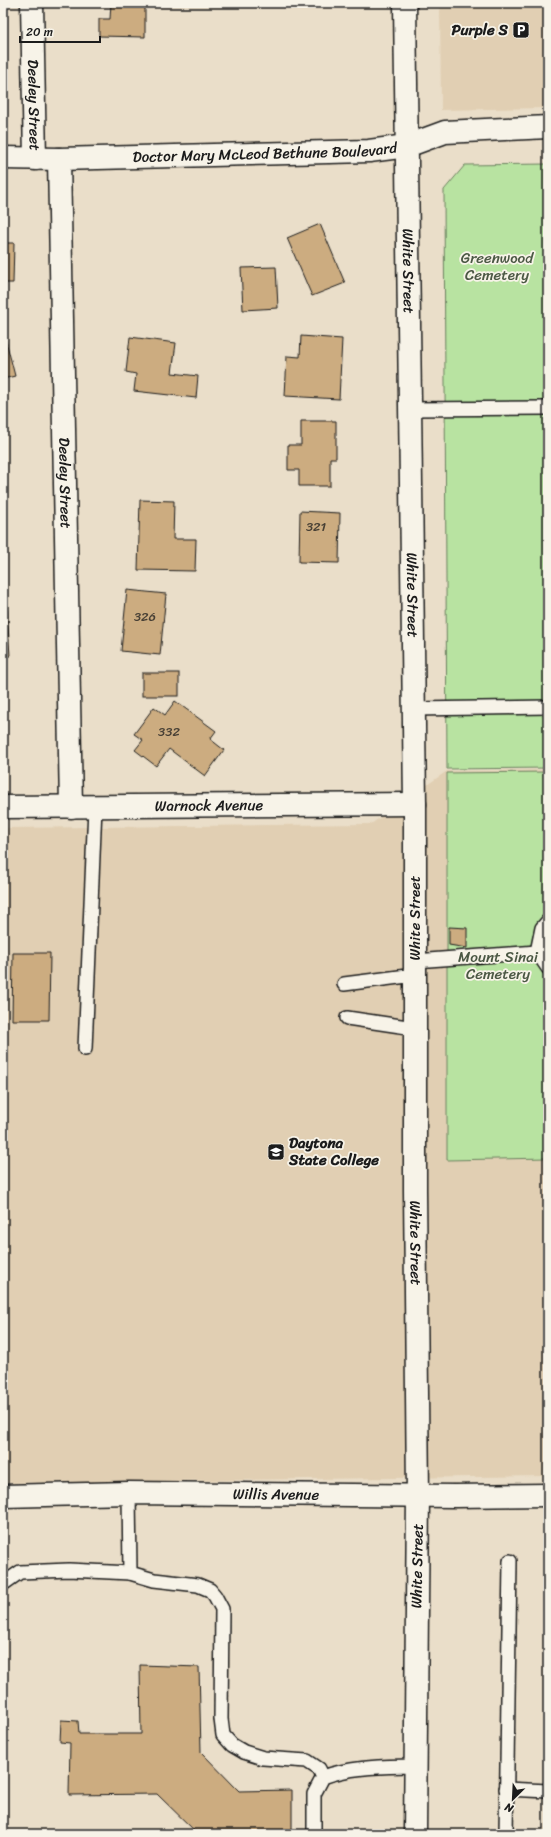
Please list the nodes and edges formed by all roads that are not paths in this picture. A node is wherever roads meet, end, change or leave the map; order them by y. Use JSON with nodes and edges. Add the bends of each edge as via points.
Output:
{"nodes":[{"id":1,"x":32,"y":3,"type":"edge"},
{"id":2,"x":405,"y":3,"type":"edge"},
{"id":3,"x":548,"y":127,"type":"edge"},
{"id":4,"x":407,"y":146,"type":"junction"},
{"id":5,"x":3,"y":158,"type":"edge"},
{"id":6,"x":35,"y":159,"type":"junction"},
{"id":7,"x":59,"y":159,"type":"junction"},
{"id":8,"x":548,"y":408,"type":"edge"},
{"id":9,"x":410,"y":410,"type":"junction"},
{"id":10,"x":548,"y":707,"type":"edge"},
{"id":11,"x":413,"y":709,"type":"junction"},
{"id":12,"x":415,"y":804,"type":"junction"},
{"id":13,"x":3,"y":807,"type":"edge"},
{"id":14,"x":71,"y":807,"type":"junction"},
{"id":15,"x":95,"y":807,"type":"junction"},
{"id":16,"x":548,"y":922,"type":"edge"},
{"id":17,"x":537,"y":952,"type":"junction"},
{"id":18,"x":415,"y":968,"type":"junction"},
{"id":19,"x":548,"y":968,"type":"edge"},
{"id":20,"x":344,"y":984,"type":"dead end"},
{"id":21,"x":347,"y":1018,"type":"dead end"},
{"id":22,"x":414,"y":1028,"type":"junction"},
{"id":23,"x":85,"y":1049,"type":"dead end"},
{"id":24,"x":129,"y":1493,"type":"junction"},
{"id":25,"x":418,"y":1495,"type":"junction"},
{"id":26,"x":548,"y":1495,"type":"edge"},
{"id":27,"x":3,"y":1496,"type":"edge"},
{"id":28,"x":510,"y":1561,"type":"dead end"},
{"id":29,"x":130,"y":1573,"type":"junction"},
{"id":30,"x":3,"y":1584,"type":"edge"},
{"id":31,"x":415,"y":1766,"type":"junction"},
{"id":32,"x":323,"y":1777,"type":"junction"},
{"id":33,"x":506,"y":1789,"type":"junction"},
{"id":34,"x":548,"y":1791,"type":"edge"},
{"id":35,"x":314,"y":1834,"type":"edge"},
{"id":36,"x":415,"y":1834,"type":"edge"},
{"id":37,"x":506,"y":1834,"type":"edge"}],
"edges":[{"from":1,"to":6,"type":"street","name":"Deeley Street"},
{"from":2,"to":4,"type":"street","name":"White Street"},
{"from":3,"to":4,"type":"street","name":"Doctor Mary McLeod Bethune Boulevard","via":[[446,132]]},
{"from":4,"to":7,"type":"street","name":"Doctor Mary McLeod Bethune Boulevard","via":[[369,151]]},
{"from":4,"to":9,"type":"street","name":"White Street"},
{"from":5,"to":6,"type":"street","name":"Doctor Mary McLeod Bethune Boulevard"},
{"from":6,"to":7,"type":"street","name":"Doctor Mary McLeod Bethune Boulevard"},
{"from":7,"to":14,"type":"street","name":"Deeley Street"},
{"from":8,"to":9,"type":"lane"},
{"from":9,"to":11,"type":"street","name":"White Street"},
{"from":10,"to":11,"type":"lane"},
{"from":11,"to":12,"type":"street","name":"White Street"},
{"from":12,"to":15,"type":"street","name":"Warnock Avenue"},
{"from":12,"to":18,"type":"street","name":"White Street"},
{"from":13,"to":14,"type":"street","name":"Warnock Avenue"},
{"from":14,"to":15,"type":"street","name":"Warnock Avenue"},
{"from":15,"to":23,"type":"lane"},
{"from":16,"to":17,"type":"lane","via":[[542,928]]},
{"from":17,"to":18,"type":"lane"},
{"from":17,"to":19,"type":"lane"},
{"from":18,"to":20,"type":"lane"},
{"from":18,"to":22,"type":"street","name":"White Street"},
{"from":21,"to":22,"type":"lane"},
{"from":22,"to":25,"type":"street","name":"White Street"},
{"from":24,"to":25,"type":"street","name":"Willis Avenue"},
{"from":24,"to":27,"type":"street","name":"Willis Avenue"},
{"from":24,"to":29,"type":"lane"},
{"from":25,"to":26,"type":"street","name":"Willis Avenue"},
{"from":25,"to":31,"type":"street","name":"White Street"},
{"from":28,"to":33,"type":"lane"},
{"from":29,"to":30,"type":"lane","via":[[69,1570],[20,1572]]},
{"from":29,"to":32,"type":"lane","via":[[154,1580],[198,1585],[210,1590],[222,1609],[223,1735],[232,1745],[244,1752],[263,1758],[307,1761],[319,1768]]},
{"from":31,"to":32,"type":"lane","via":[[364,1768],[339,1771]]},
{"from":31,"to":36,"type":"street","name":"White Street"},
{"from":32,"to":35,"type":"lane","via":[[314,1794]]},
{"from":33,"to":34,"type":"lane"},
{"from":33,"to":37,"type":"lane"}]}
